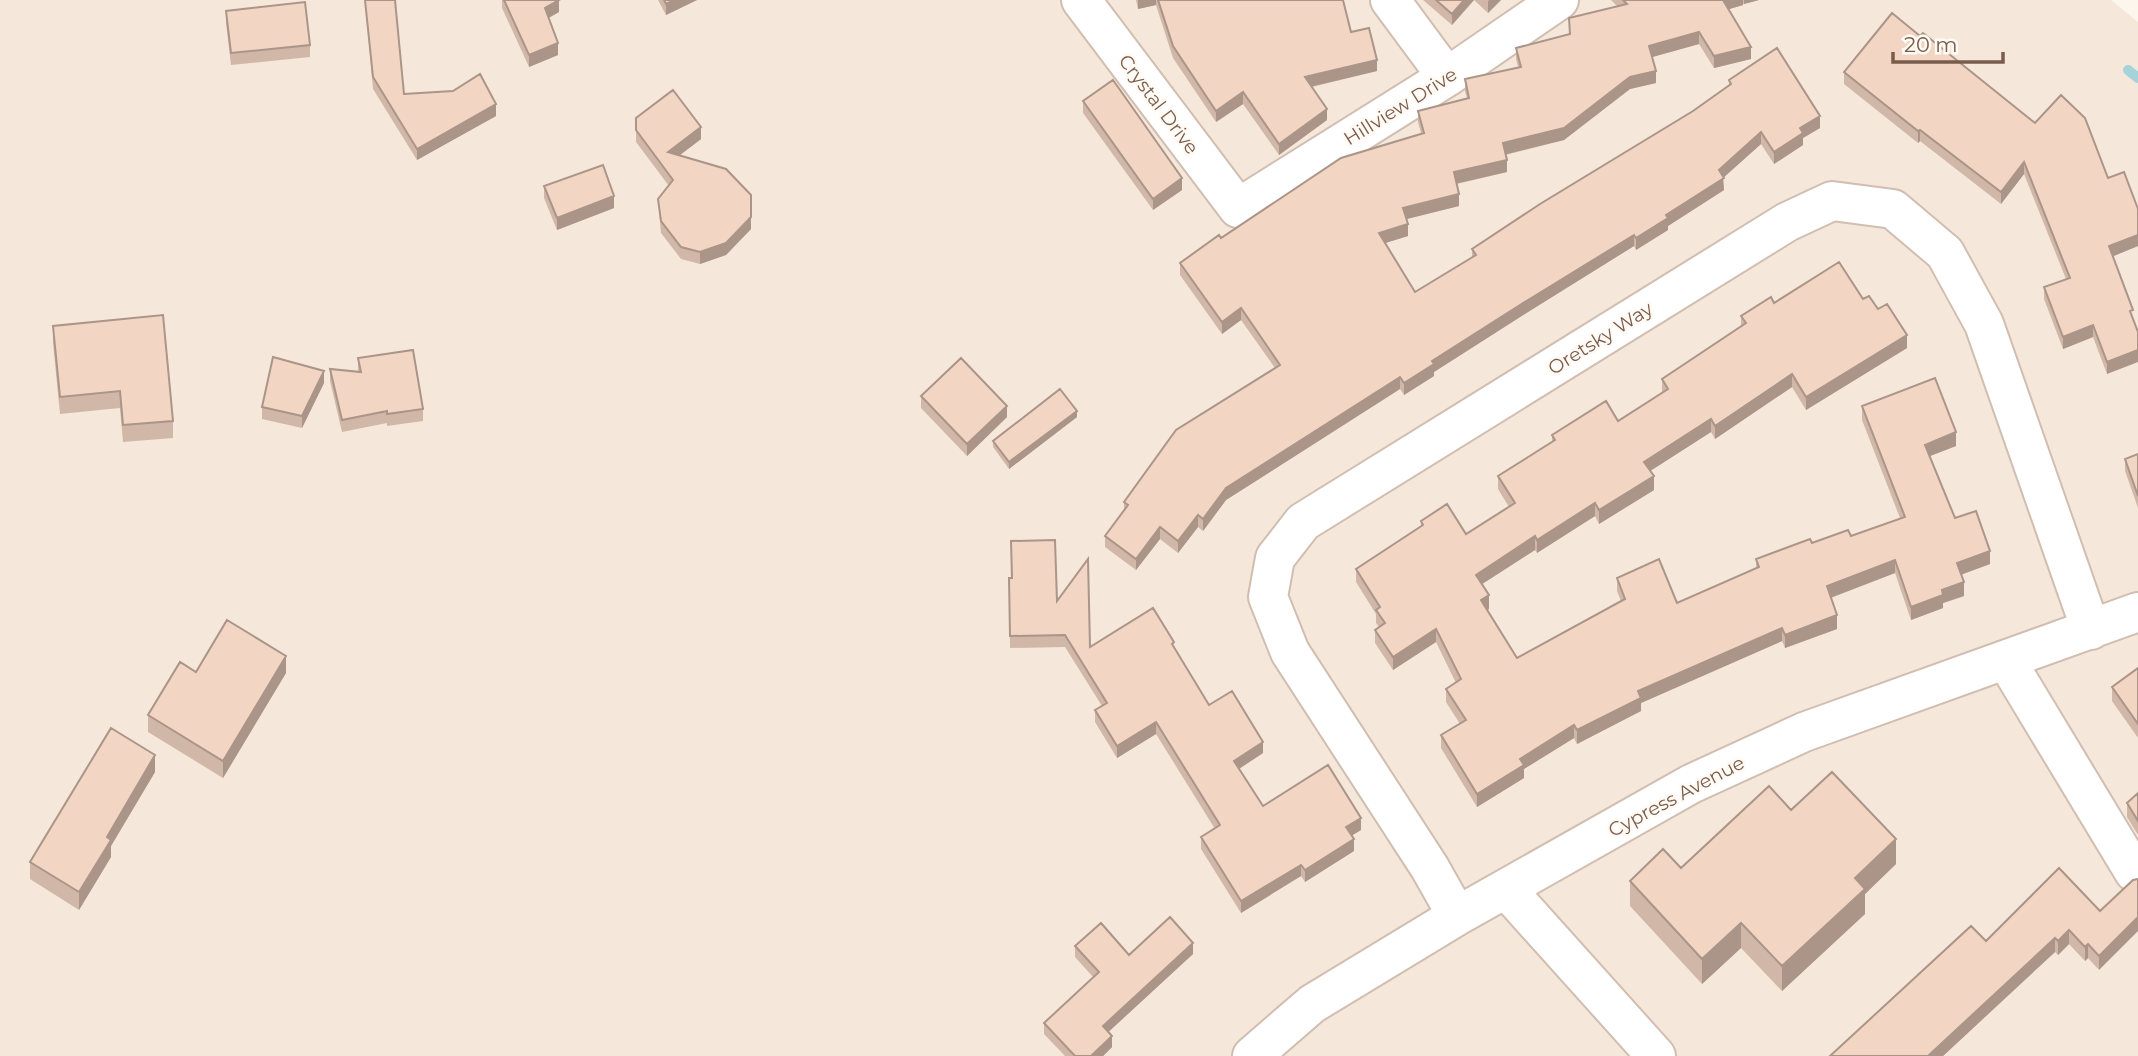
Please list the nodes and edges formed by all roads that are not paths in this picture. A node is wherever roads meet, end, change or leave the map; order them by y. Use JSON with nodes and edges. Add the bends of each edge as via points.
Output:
{"nodes":[{"id":1,"x":1081,"y":0,"type":"edge"},
{"id":2,"x":1390,"y":0,"type":"edge"},
{"id":3,"x":1559,"y":0,"type":"edge"},
{"id":4,"x":1447,"y":77,"type":"junction"},
{"id":5,"x":1238,"y":208,"type":"joint"},
{"id":6,"x":2138,"y":612,"type":"edge"},
{"id":7,"x":2091,"y":630,"type":"junction"},
{"id":8,"x":2006,"y":660,"type":"junction"},
{"id":9,"x":2134,"y":872,"type":"dead end"},
{"id":10,"x":1506,"y":889,"type":"junction"},
{"id":11,"x":1457,"y":916,"type":"junction"},
{"id":12,"x":1252,"y":1056,"type":"edge"},
{"id":13,"x":1656,"y":1056,"type":"edge"}],
"edges":[{"from":1,"to":5,"type":"street","name":"Crystal Drive"},
{"from":2,"to":4,"type":"street"},
{"from":3,"to":4,"type":"street","name":"Hillview Drive"},
{"from":4,"to":5,"type":"street","name":"Hillview Drive"},
{"from":6,"to":7,"type":"street","name":"Cypress Avenue"},
{"from":7,"to":8,"type":"street","name":"Cypress Avenue"},
{"from":7,"to":11,"type":"street","name":"Oretsky Way","via":[[1984,324],[1945,253],[1893,209],[1832,201],[1776,229],[1303,522],[1275,558],[1268,597],[1290,652]]},
{"from":8,"to":9,"type":"street"},
{"from":8,"to":10,"type":"street","name":"Cypress Avenue","via":[[1804,732],[1691,783]]},
{"from":10,"to":11,"type":"street","name":"Cypress Avenue"},
{"from":10,"to":13,"type":"street"},
{"from":11,"to":12,"type":"street","name":"Cypress Avenue","via":[[1312,1004]]}]}
